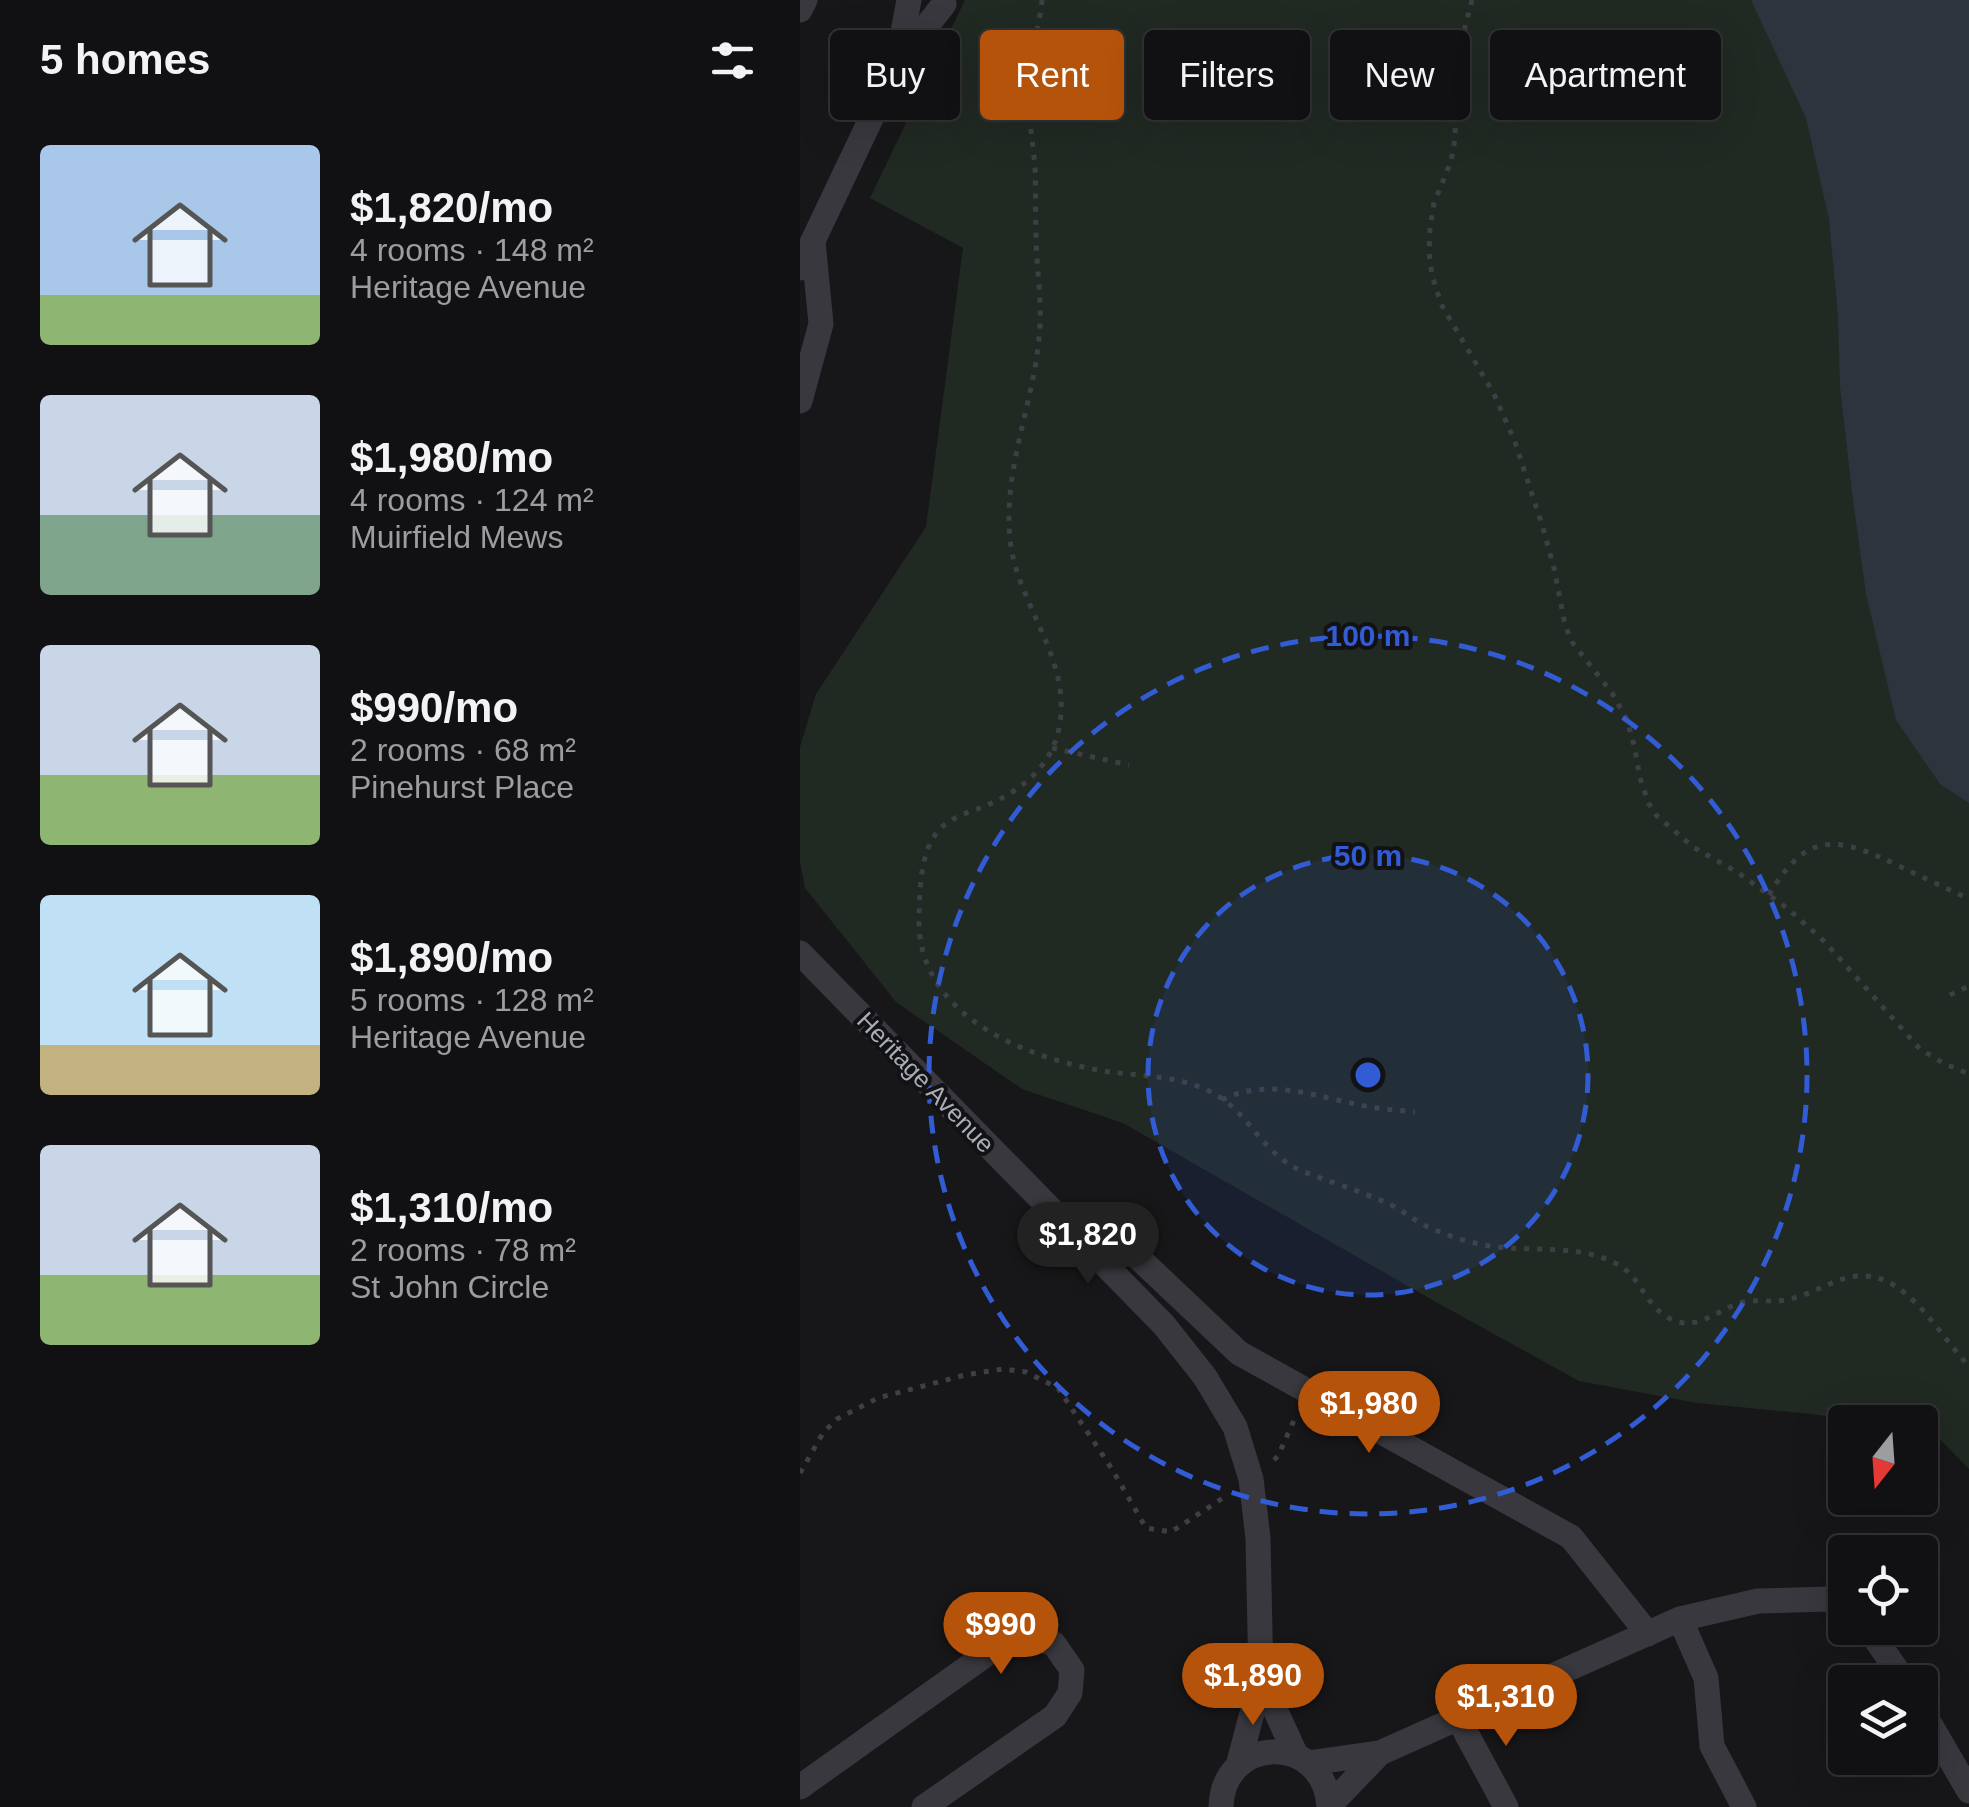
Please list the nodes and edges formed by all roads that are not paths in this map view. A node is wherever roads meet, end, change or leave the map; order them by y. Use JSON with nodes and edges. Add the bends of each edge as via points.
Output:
{"nodes":[{"id":1,"x":805,"y":0,"type":"edge"},
{"id":2,"x":909,"y":0,"type":"edge"},
{"id":3,"x":939,"y":1,"type":"edge"},
{"id":4,"x":800,"y":10,"type":"edge"},
{"id":5,"x":903,"y":30,"type":"edge"},
{"id":6,"x":920,"y":30,"type":"edge"},
{"id":7,"x":870,"y":120,"type":"edge"},
{"id":8,"x":813,"y":241,"type":"junction"},
{"id":9,"x":800,"y":268,"type":"edge"},
{"id":10,"x":800,"y":401,"type":"edge"},
{"id":11,"x":800,"y":953,"type":"edge"},
{"id":12,"x":1125,"y":1245,"type":"dead end"},
{"id":13,"x":1828,"y":1599,"type":"edge"},
{"id":14,"x":1680,"y":1619,"type":"junction"},
{"id":15,"x":1648,"y":1634,"type":"junction"},
{"id":16,"x":1261,"y":1679,"type":"junction"},
{"id":17,"x":1458,"y":1718,"type":"junction"},
{"id":18,"x":1938,"y":1737,"type":"edge"},
{"id":19,"x":1380,"y":1754,"type":"junction"},
{"id":20,"x":1302,"y":1759,"type":"junction"},
{"id":21,"x":1238,"y":1766,"type":"junction"},
{"id":22,"x":800,"y":1787,"type":"edge"},
{"id":23,"x":1969,"y":1790,"type":"edge"},
{"id":24,"x":1329,"y":1806,"type":"edge"},
{"id":25,"x":924,"y":1807,"type":"edge"},
{"id":26,"x":1221,"y":1807,"type":"edge"},
{"id":27,"x":1506,"y":1807,"type":"edge"},
{"id":28,"x":1744,"y":1807,"type":"edge"}],
"edges":[{"from":1,"to":4,"type":"street"},
{"from":2,"to":5,"type":"street"},
{"from":3,"to":6,"type":"street"},
{"from":7,"to":8,"type":"street"},
{"from":8,"to":9,"type":"street"},
{"from":8,"to":10,"type":"street","via":[[820,324]]},
{"from":11,"to":16,"type":"street","name":"Heritage Avenue","via":[[1164,1326],[1204,1377],[1235,1426],[1251,1478]]},
{"from":12,"to":15,"type":"street","via":[[1238,1353],[1571,1537]]},
{"from":13,"to":14,"type":"street","via":[[1758,1602]]},
{"from":14,"to":15,"type":"street"},
{"from":14,"to":28,"type":"street","via":[[1706,1678],[1712,1746]]},
{"from":15,"to":17,"type":"street"},
{"from":16,"to":20,"type":"street","name":"Heritage Avenue"},
{"from":16,"to":21,"type":"street","name":"Heritage Avenue"},
{"from":17,"to":19,"type":"street"},
{"from":17,"to":27,"type":"street"},
{"from":18,"to":23,"type":"street"},
{"from":19,"to":20,"type":"street"},
{"from":19,"to":24,"type":"street"},
{"from":20,"to":21,"type":"street","via":[[1265,1752]]},
{"from":20,"to":24,"type":"street","name":"Heritage Avenue","via":[[1321,1777]]},
{"from":21,"to":26,"type":"street","name":"Heritage Avenue","via":[[1226,1780]]},
{"from":22,"to":25,"type":"street","via":[[995,1648],[1026,1635],[1054,1644],[1072,1670],[1070,1694],[1055,1716]]}]}
